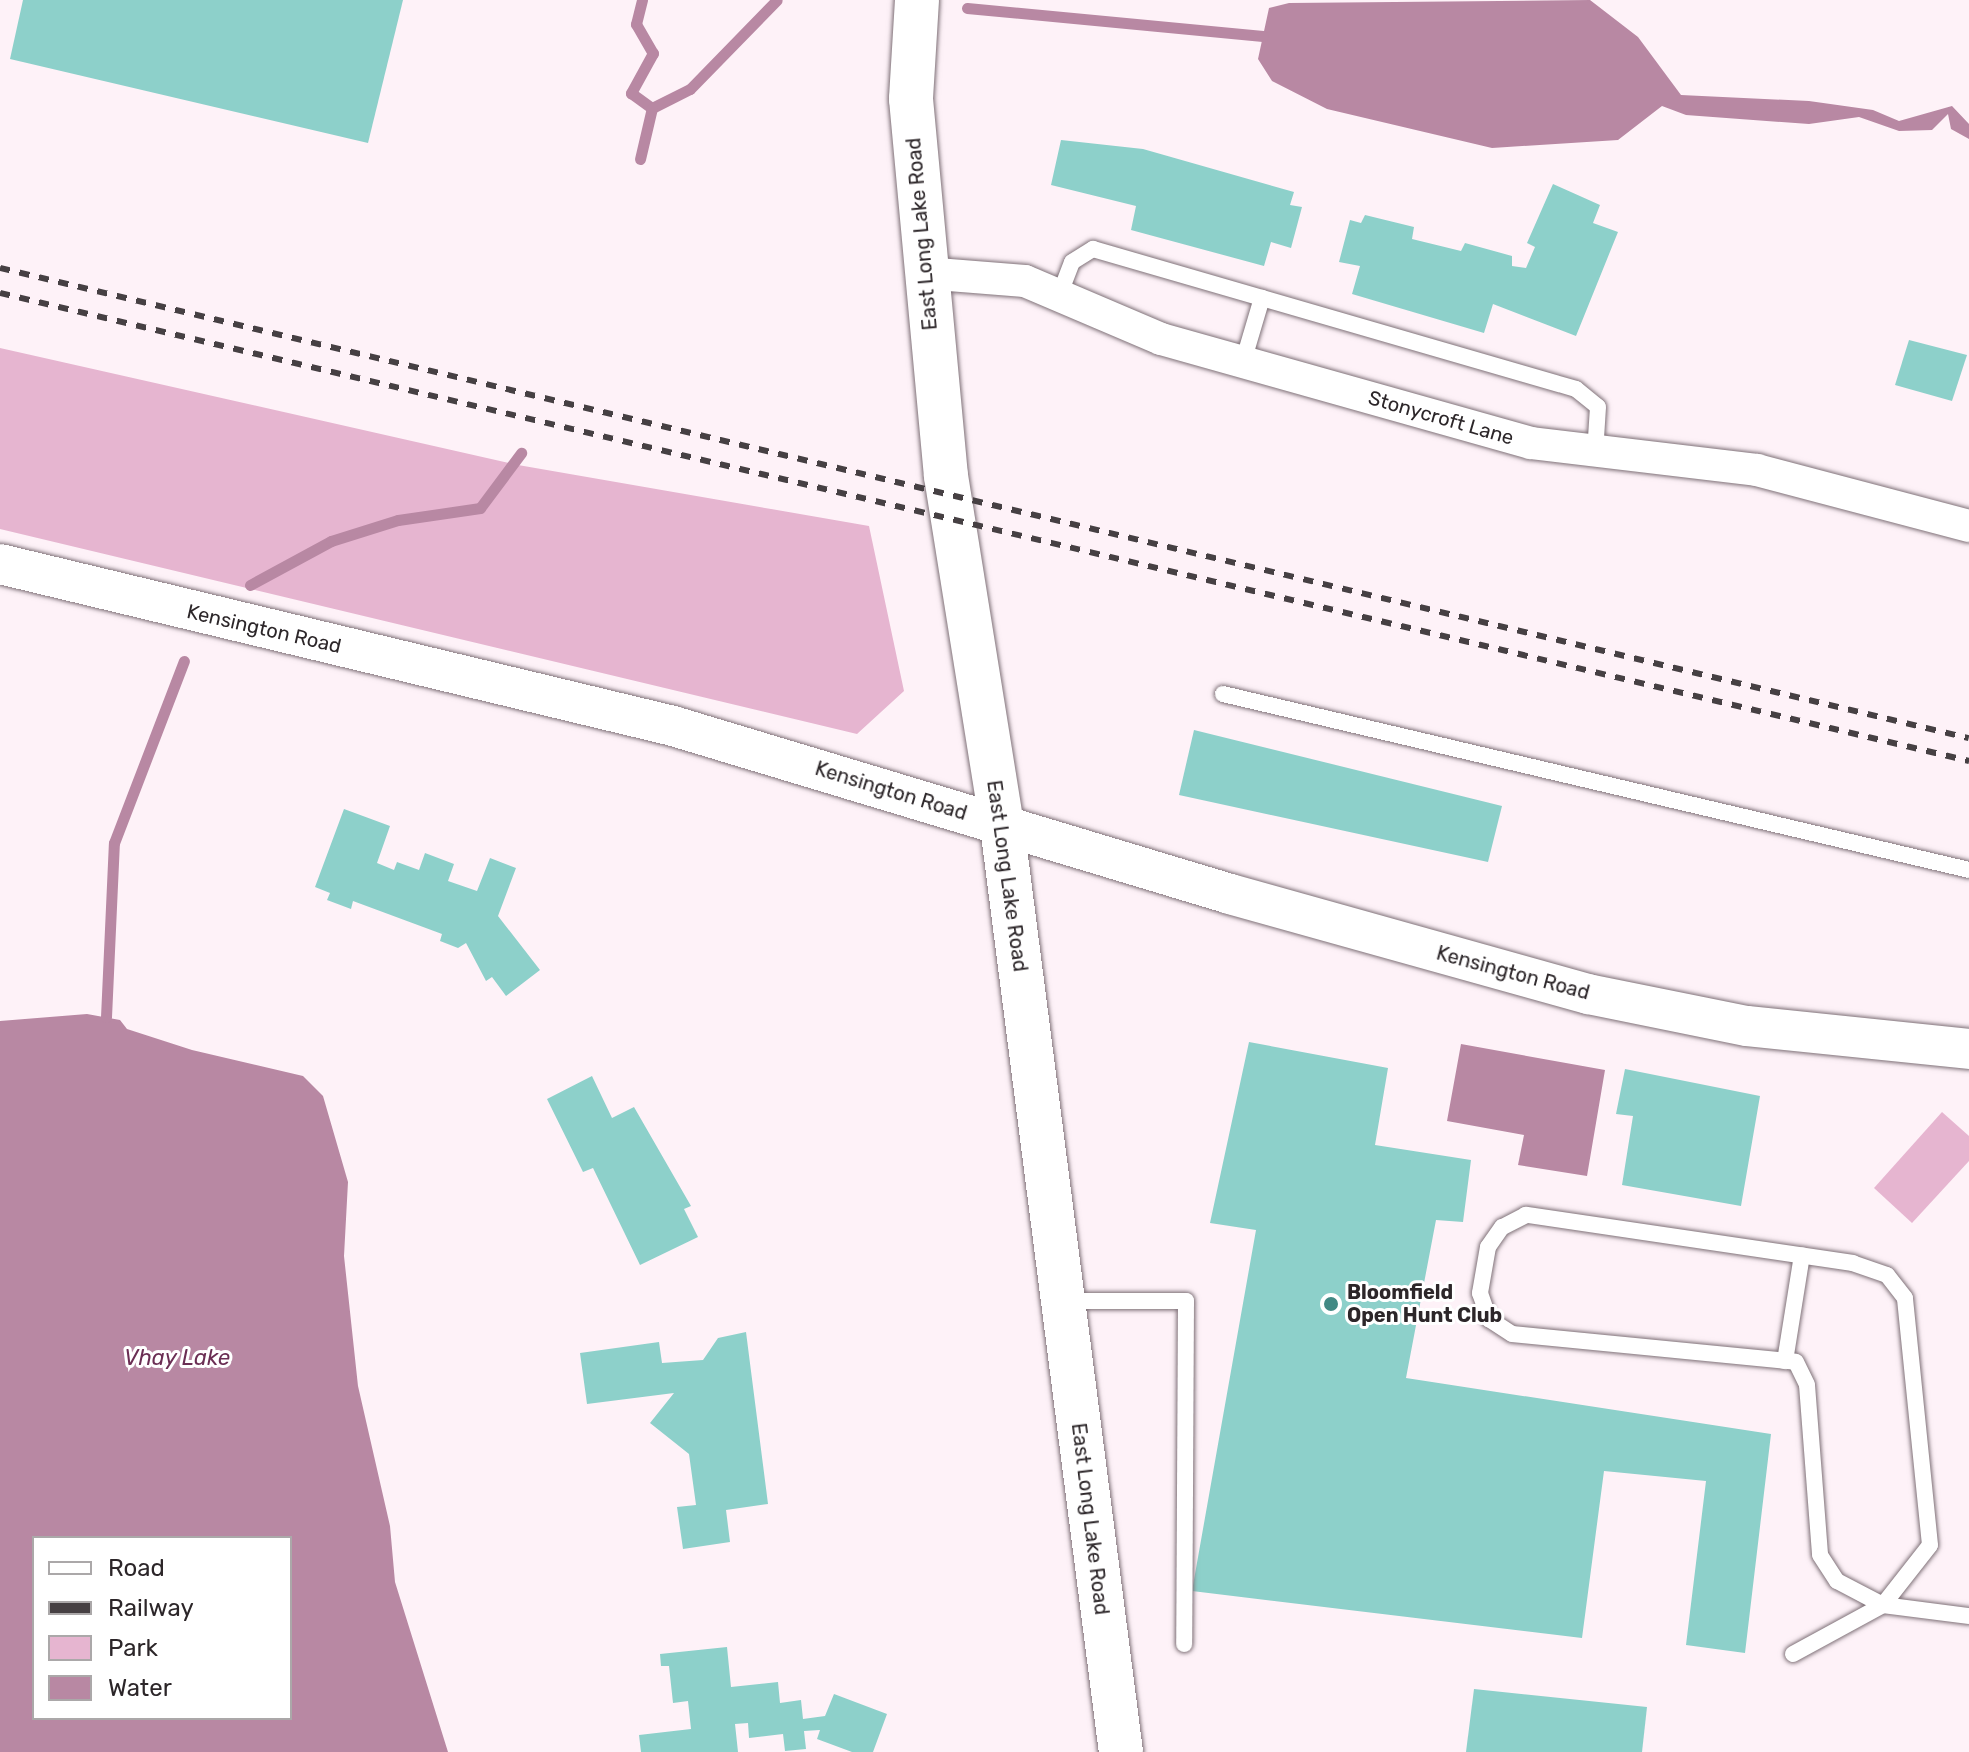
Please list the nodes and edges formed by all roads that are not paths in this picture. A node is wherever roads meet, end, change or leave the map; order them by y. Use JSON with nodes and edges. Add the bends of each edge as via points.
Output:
{"nodes":[{"id":1,"x":917,"y":0,"type":"edge"},
{"id":2,"x":924,"y":273,"type":"junction"},
{"id":3,"x":1059,"y":296,"type":"junction"},
{"id":4,"x":1262,"y":298,"type":"junction"},
{"id":5,"x":1243,"y":362,"type":"junction"},
{"id":6,"x":1595,"y":455,"type":"junction"},
{"id":7,"x":1969,"y":526,"type":"edge"},
{"id":8,"x":0,"y":564,"type":"edge"},
{"id":9,"x":1223,"y":694,"type":"dead end"},
{"id":10,"x":1002,"y":826,"type":"junction"},
{"id":11,"x":1969,"y":870,"type":"edge"},
{"id":12,"x":1969,"y":1049,"type":"edge"},
{"id":13,"x":1802,"y":1255,"type":"junction"},
{"id":14,"x":1062,"y":1301,"type":"junction"},
{"id":15,"x":1785,"y":1361,"type":"junction"},
{"id":16,"x":1883,"y":1605,"type":"junction"},
{"id":17,"x":1969,"y":1616,"type":"edge"},
{"id":18,"x":1184,"y":1644,"type":"dead end"},
{"id":19,"x":1793,"y":1654,"type":"dead end"},
{"id":20,"x":1121,"y":1752,"type":"edge"}],
"edges":[{"from":1,"to":2,"type":"main road","name":"East Long Lake Road","via":[[911,99]]},
{"from":2,"to":3,"type":"street","name":"Stonycroft Lane","via":[[996,275]]},
{"from":2,"to":10,"type":"main road","name":"East Long Lake Road","via":[[946,476]]},
{"from":3,"to":4,"type":"lane","via":[[1072,262],[1093,249]]},
{"from":3,"to":5,"type":"street","name":"Stonycroft Lane","via":[[1161,339]]},
{"from":4,"to":5,"type":"lane"},
{"from":4,"to":6,"type":"lane","via":[[1576,389],[1598,407]]},
{"from":5,"to":6,"type":"street","name":"Stonycroft Lane","via":[[1531,443]]},
{"from":6,"to":7,"type":"street","name":"Stonycroft Lane","via":[[1757,470]]},
{"from":8,"to":10,"type":"street","name":"Kensington Road","via":[[673,726]]},
{"from":9,"to":11,"type":"lane"},
{"from":10,"to":12,"type":"street","name":"Kensington Road","via":[[1360,932],[1665,1012]]},
{"from":10,"to":14,"type":"main road","name":"East Long Lake Road"},
{"from":13,"to":15,"type":"lane"},
{"from":13,"to":15,"type":"lane","via":[[1526,1215],[1502,1227],[1488,1247],[1480,1293],[1489,1319],[1512,1334]]},
{"from":13,"to":16,"type":"lane","via":[[1887,1275],[1905,1298],[1930,1545]]},
{"from":14,"to":18,"type":"lane","via":[[1186,1301]]},
{"from":14,"to":20,"type":"main road","name":"East Long Lake Road"},
{"from":15,"to":16,"type":"lane","via":[[1796,1362],[1807,1385],[1820,1555],[1837,1581]]},
{"from":16,"to":17,"type":"lane"},
{"from":16,"to":19,"type":"lane"}]}
